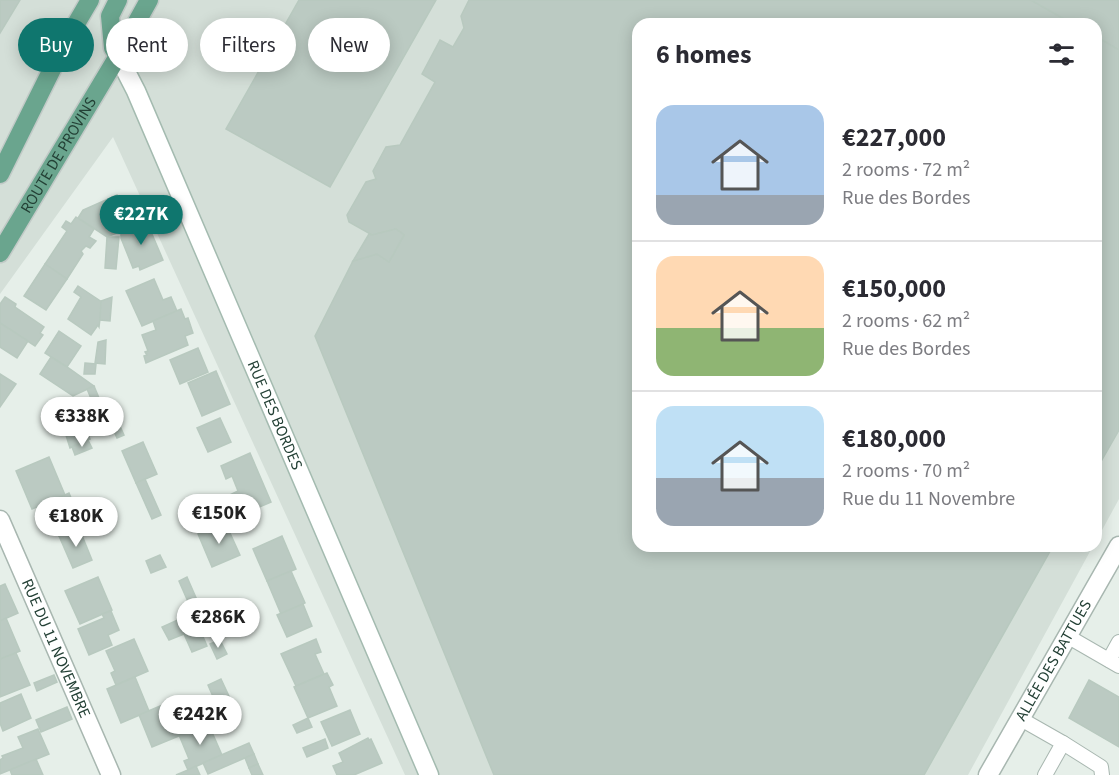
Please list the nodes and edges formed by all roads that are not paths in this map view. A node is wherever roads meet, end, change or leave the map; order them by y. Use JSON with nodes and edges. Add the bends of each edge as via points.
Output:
{"nodes":[{"id":1,"x":89,"y":0,"type":"edge"},
{"id":2,"x":118,"y":0,"type":"edge"},
{"id":3,"x":149,"y":0,"type":"edge"},
{"id":4,"x":110,"y":18,"type":"edge"},
{"id":5,"x":139,"y":18,"type":"edge"},
{"id":6,"x":109,"y":72,"type":"edge"},
{"id":7,"x":126,"y":72,"type":"edge"},
{"id":8,"x":15,"y":142,"type":"junction"},
{"id":9,"x":0,"y":160,"type":"edge"},
{"id":10,"x":0,"y":174,"type":"edge"},
{"id":11,"x":0,"y":253,"type":"edge"},
{"id":12,"x":0,"y":520,"type":"edge"},
{"id":13,"x":1119,"y":546,"type":"edge"},
{"id":14,"x":1067,"y":636,"type":"junction"},
{"id":15,"x":1119,"y":642,"type":"edge"},
{"id":16,"x":1114,"y":663,"type":"edge"},
{"id":17,"x":1019,"y":718,"type":"junction"},
{"id":18,"x":1063,"y":743,"type":"junction"},
{"id":19,"x":111,"y":775,"type":"edge"},
{"id":20,"x":429,"y":775,"type":"edge"},
{"id":21,"x":988,"y":775,"type":"edge"},
{"id":22,"x":1045,"y":775,"type":"edge"},
{"id":23,"x":1102,"y":775,"type":"edge"}],
"edges":[{"from":1,"to":8,"type":"main road"},
{"from":2,"to":4,"type":"main road"},
{"from":3,"to":5,"type":"main road","name":"ROUTE DE PROVINS"},
{"from":6,"to":11,"type":"main road","name":"ROUTE DE PROVINS"},
{"from":7,"to":20,"type":"street","name":"RUE DES BORDES"},
{"from":8,"to":9,"type":"street"},
{"from":8,"to":10,"type":"main road"},
{"from":12,"to":19,"type":"street","name":"RUE DU 11 NOVEMBRE"},
{"from":13,"to":14,"type":"street","name":"ALLÉE DES BATTUES"},
{"from":14,"to":16,"type":"lane"},
{"from":14,"to":17,"type":"street","name":"ALLÉE DES BATTUES"},
{"from":15,"to":16,"type":"lane"},
{"from":17,"to":18,"type":"lane"},
{"from":17,"to":21,"type":"street","name":"ALLÉE DES BATTUES"},
{"from":18,"to":22,"type":"lane"},
{"from":18,"to":23,"type":"lane","via":[[1101,766]]}]}
